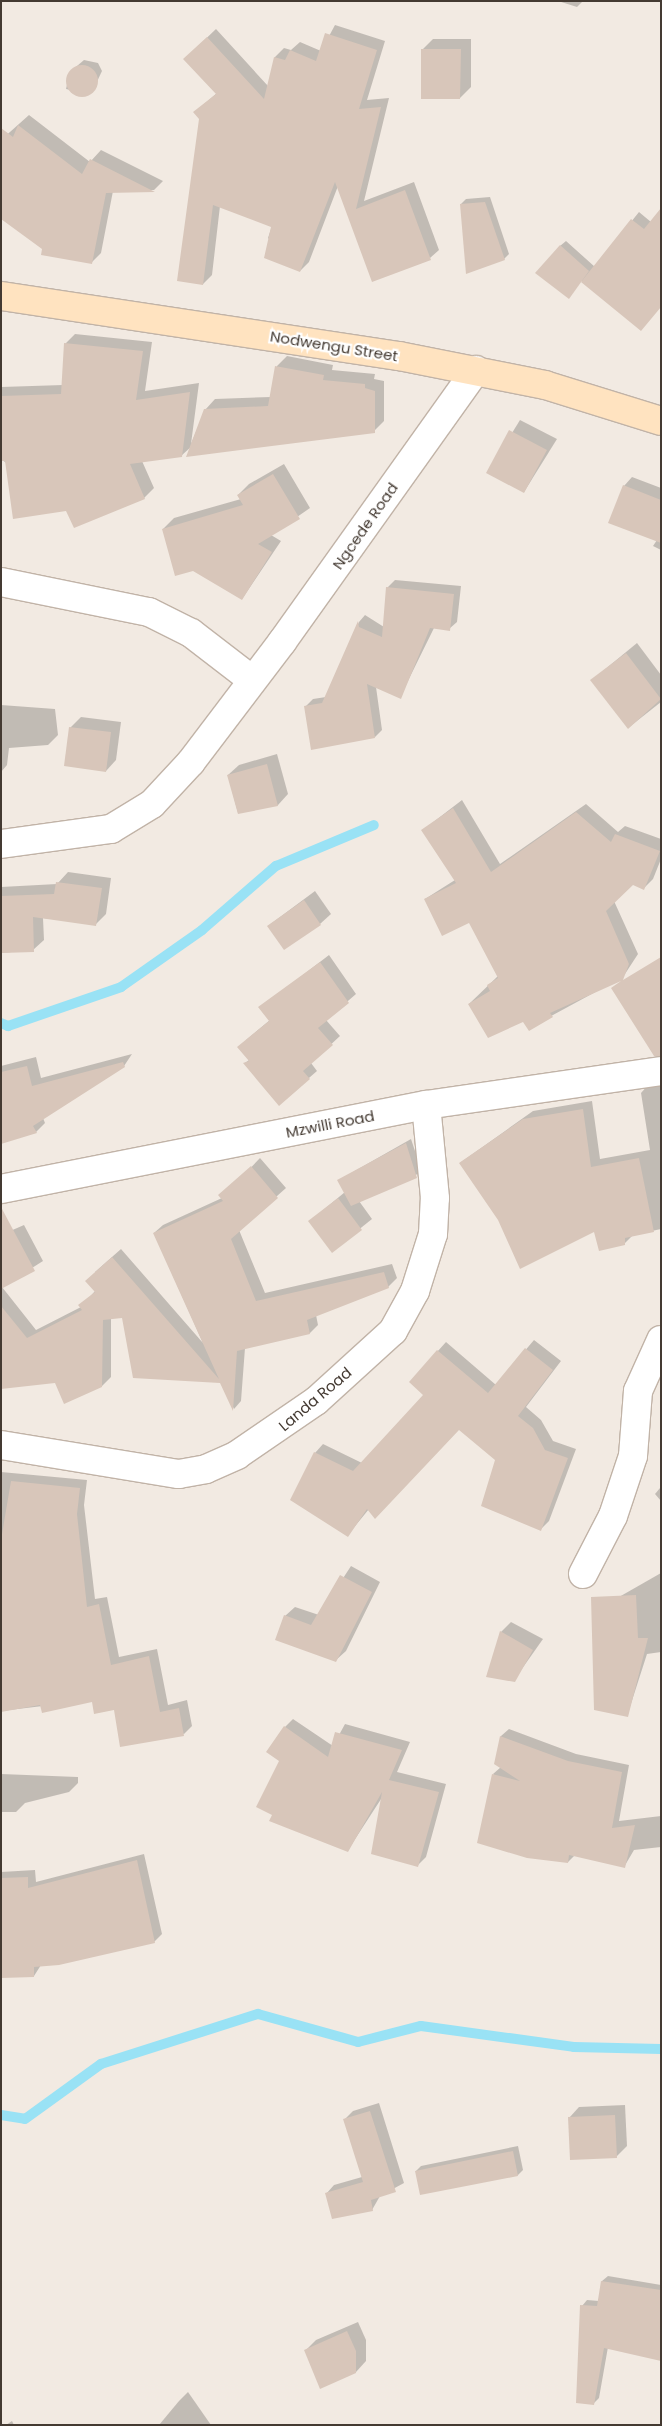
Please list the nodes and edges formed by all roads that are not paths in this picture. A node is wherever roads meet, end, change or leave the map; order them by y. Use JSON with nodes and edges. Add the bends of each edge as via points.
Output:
{"nodes":[{"id":1,"x":1,"y":296,"type":"edge"},
{"id":2,"x":476,"y":370,"type":"junction"},
{"id":3,"x":661,"y":422,"type":"edge"},
{"id":4,"x":1,"y":582,"type":"edge"},
{"id":5,"x":251,"y":679,"type":"junction"},
{"id":6,"x":1,"y":844,"type":"edge"},
{"id":7,"x":661,"y":1071,"type":"edge"},
{"id":8,"x":426,"y":1105,"type":"junction"},
{"id":9,"x":1,"y":1190,"type":"edge"},
{"id":10,"x":661,"y":1340,"type":"edge"},
{"id":11,"x":1,"y":1446,"type":"edge"},
{"id":12,"x":583,"y":1574,"type":"dead end"}],
"edges":[{"from":1,"to":2,"type":"street","name":"Nodwengu Street"},
{"from":2,"to":3,"type":"street","name":"Nodwengu Street","via":[[545,384]]},
{"from":2,"to":5,"type":"street","name":"Ngcede Road","via":[[282,642]]},
{"from":4,"to":5,"type":"street","via":[[149,612],[191,633]]},
{"from":5,"to":6,"type":"street","name":"Ngcede Road","via":[[191,762],[152,804],[111,829]]},
{"from":7,"to":8,"type":"street","name":"Mzwilli Road"},
{"from":8,"to":9,"type":"street","name":"Mzwilli Road"},
{"from":8,"to":11,"type":"street","name":"Landa Road","via":[[433,1234],[415,1291],[393,1330],[316,1401],[237,1454],[206,1469],[179,1474]]},
{"from":10,"to":12,"type":"street","via":[[638,1391],[633,1456],[613,1516]]}]}
